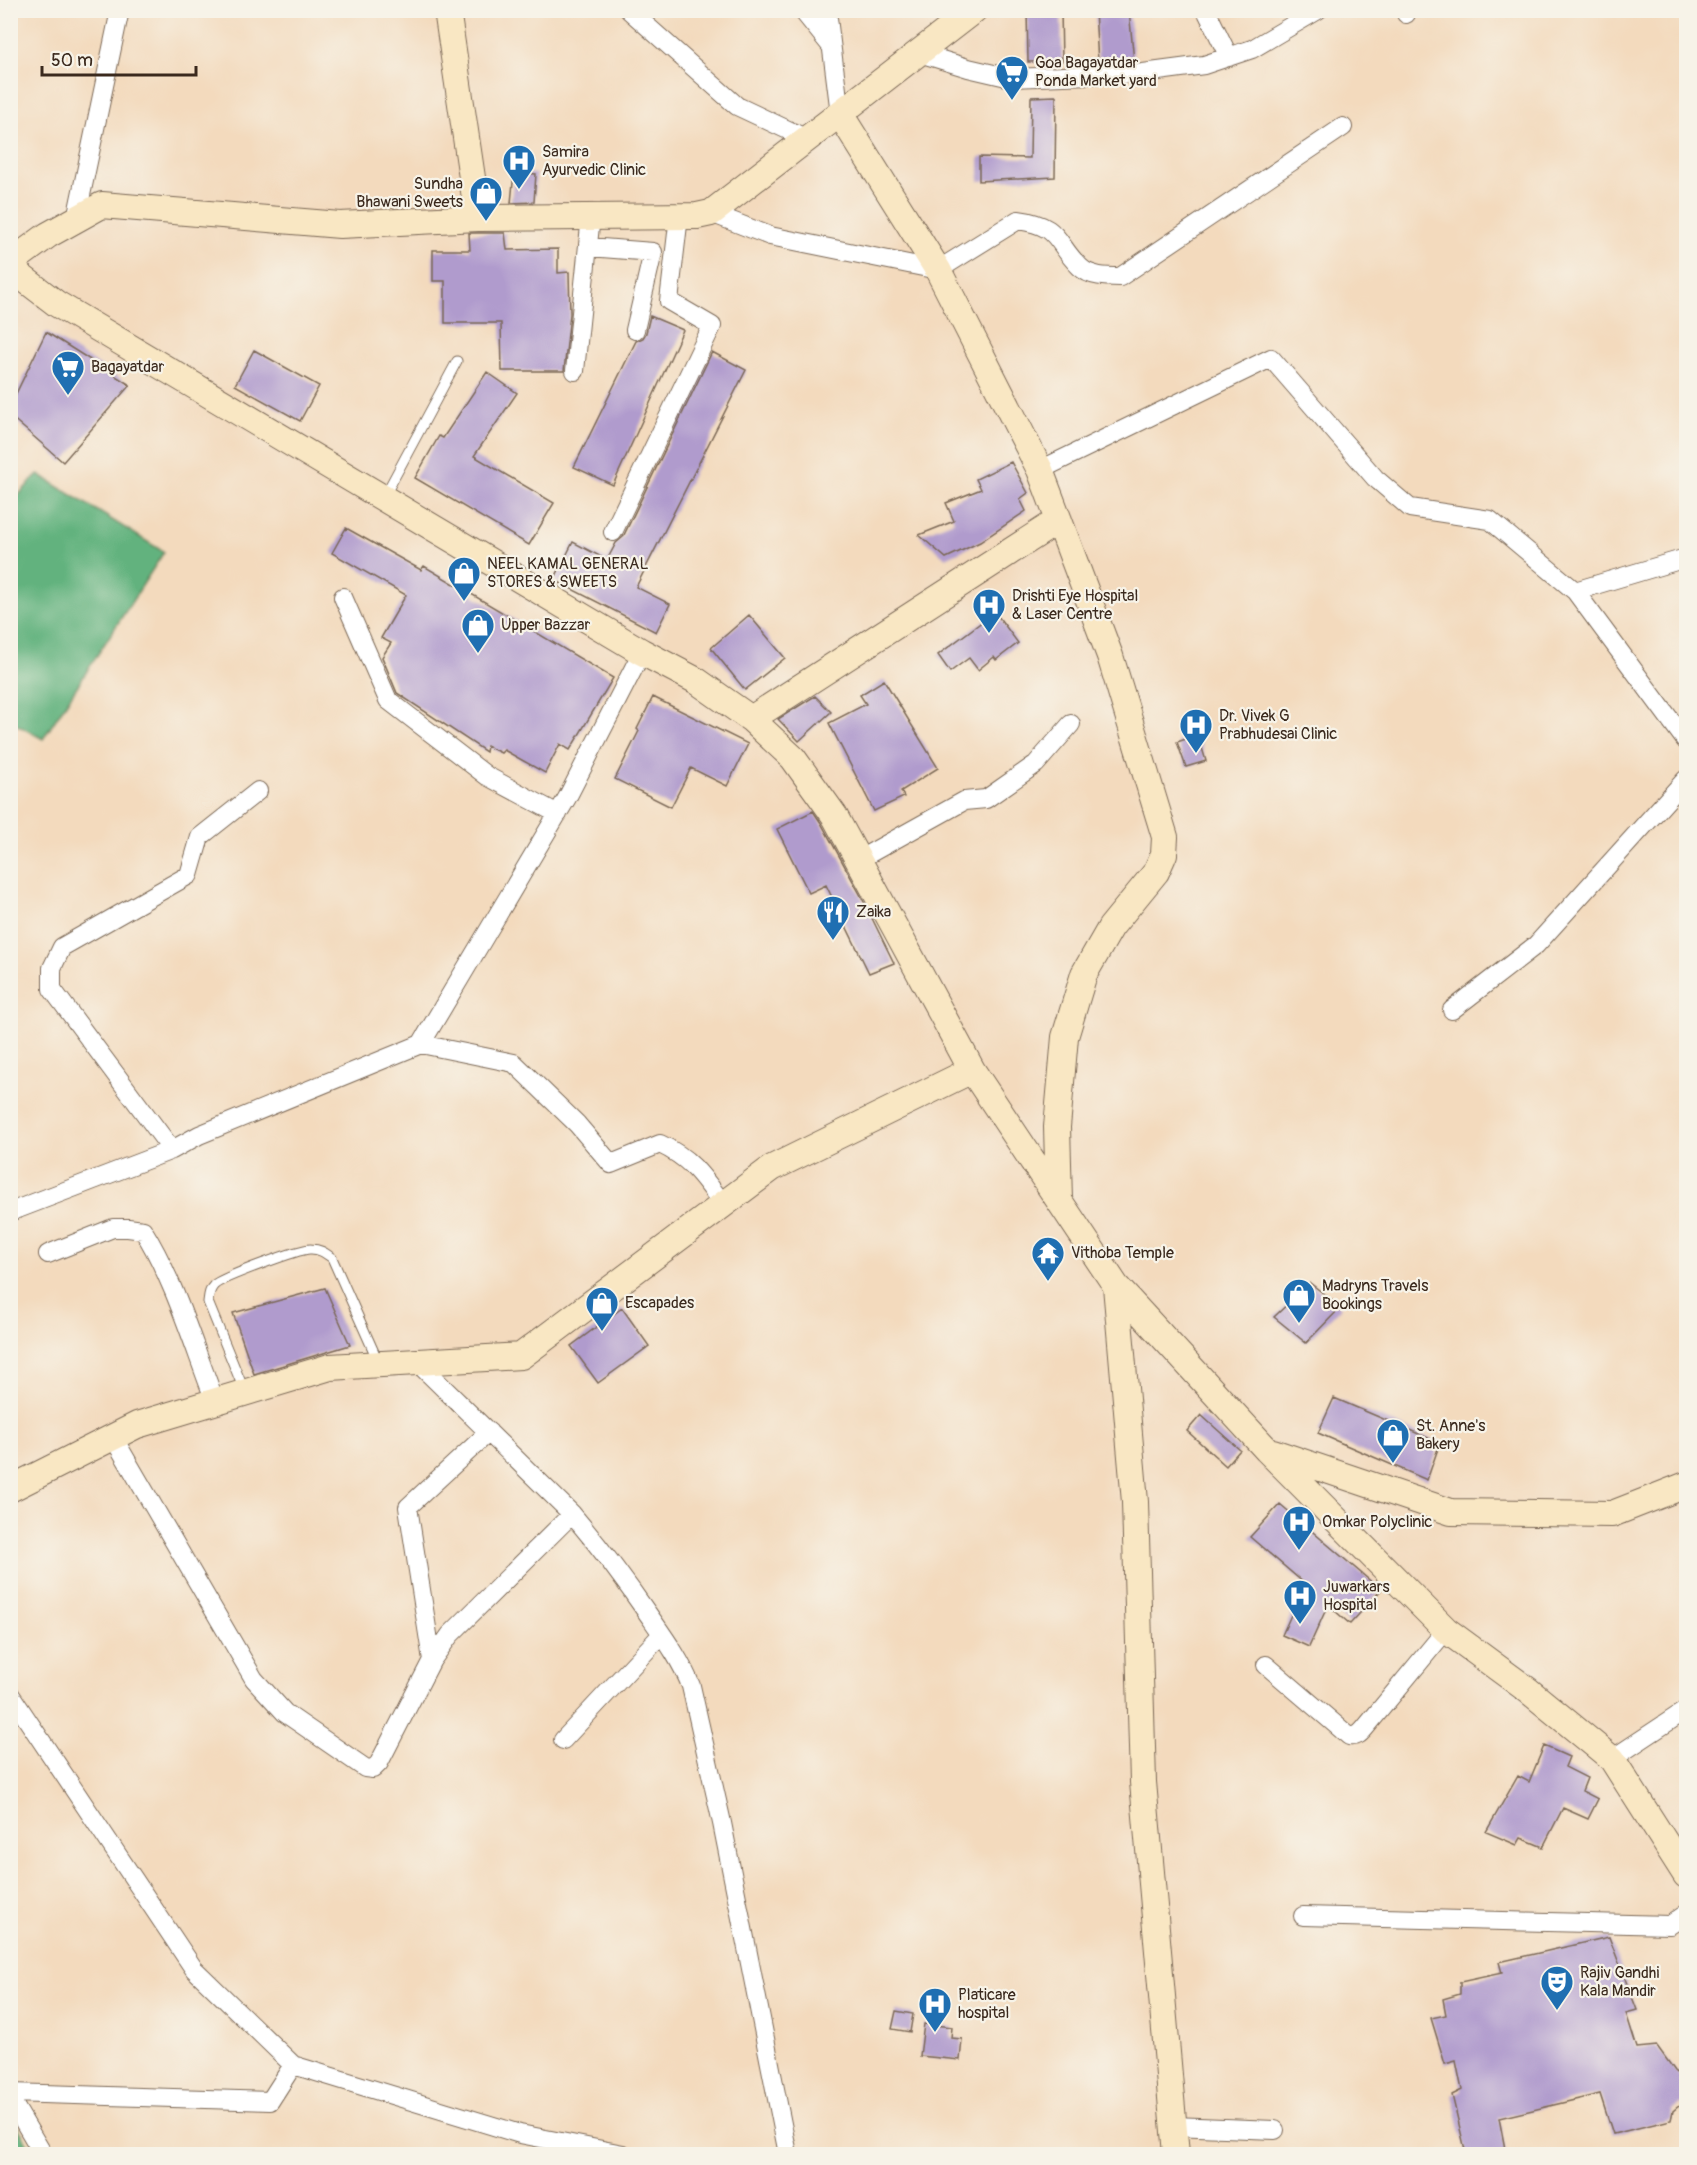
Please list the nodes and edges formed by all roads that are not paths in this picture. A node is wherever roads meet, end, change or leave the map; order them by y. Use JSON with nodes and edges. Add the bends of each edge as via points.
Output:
{"nodes":[{"id":1,"x":120,"y":10,"type":"edge"},
{"id":2,"x":447,"y":10,"type":"edge"},
{"id":3,"x":629,"y":10,"type":"edge"},
{"id":4,"x":802,"y":10,"type":"edge"},
{"id":5,"x":827,"y":10,"type":"edge"},
{"id":6,"x":974,"y":10,"type":"edge"},
{"id":7,"x":1206,"y":10,"type":"edge"},
{"id":8,"x":1318,"y":10,"type":"edge"},
{"id":9,"x":831,"y":46,"type":"junction"},
{"id":10,"x":919,"y":53,"type":"junction"},
{"id":11,"x":1229,"y":57,"type":"junction"},
{"id":12,"x":840,"y":114,"type":"junction"},
{"id":13,"x":1344,"y":127,"type":"dead end"},
{"id":14,"x":807,"y":139,"type":"junction"},
{"id":15,"x":711,"y":213,"type":"junction"},
{"id":16,"x":591,"y":216,"type":"junction"},
{"id":17,"x":679,"y":216,"type":"junction"},
{"id":18,"x":478,"y":218,"type":"junction"},
{"id":19,"x":76,"y":219,"type":"junction"},
{"id":20,"x":589,"y":247,"type":"junction"},
{"id":21,"x":10,"y":263,"type":"edge"},
{"id":22,"x":10,"y":268,"type":"edge"},
{"id":23,"x":938,"y":270,"type":"junction"},
{"id":24,"x":635,"y":330,"type":"dead end"},
{"id":25,"x":457,"y":361,"type":"dead end"},
{"id":26,"x":575,"y":371,"type":"dead end"},
{"id":27,"x":1040,"y":470,"type":"junction"},
{"id":28,"x":384,"y":497,"type":"junction"},
{"id":29,"x":1059,"y":520,"type":"junction"},
{"id":30,"x":614,"y":532,"type":"dead end"},
{"id":31,"x":1686,"y":558,"type":"edge"},
{"id":32,"x":1575,"y":591,"type":"junction"},
{"id":33,"x":343,"y":597,"type":"dead end"},
{"id":34,"x":642,"y":652,"type":"junction"},
{"id":35,"x":751,"y":719,"type":"junction"},
{"id":36,"x":1071,"y":724,"type":"dead end"},
{"id":37,"x":1686,"y":741,"type":"edge"},
{"id":38,"x":1686,"y":779,"type":"edge"},
{"id":39,"x":258,"y":791,"type":"dead end"},
{"id":40,"x":558,"y":814,"type":"junction"},
{"id":41,"x":858,"y":860,"type":"junction"},
{"id":42,"x":1452,"y":1010,"type":"dead end"},
{"id":43,"x":421,"y":1044,"type":"junction"},
{"id":44,"x":972,"y":1070,"type":"junction"},
{"id":45,"x":172,"y":1150,"type":"junction"},
{"id":46,"x":1059,"y":1201,"type":"junction"},
{"id":47,"x":723,"y":1204,"type":"junction"},
{"id":48,"x":10,"y":1212,"type":"edge"},
{"id":49,"x":48,"y":1254,"type":"dead end"},
{"id":50,"x":1116,"y":1286,"type":"junction"},
{"id":51,"x":417,"y":1362,"type":"junction"},
{"id":52,"x":379,"y":1364,"type":"junction"},
{"id":53,"x":245,"y":1392,"type":"junction"},
{"id":54,"x":216,"y":1401,"type":"junction"},
{"id":55,"x":489,"y":1432,"type":"junction"},
{"id":56,"x":113,"y":1437,"type":"junction"},
{"id":57,"x":1267,"y":1450,"type":"junction"},
{"id":58,"x":1686,"y":1485,"type":"edge"},
{"id":59,"x":10,"y":1489,"type":"edge"},
{"id":60,"x":572,"y":1514,"type":"junction"},
{"id":61,"x":1446,"y":1630,"type":"junction"},
{"id":62,"x":662,"y":1634,"type":"junction"},
{"id":63,"x":432,"y":1660,"type":"junction"},
{"id":64,"x":1266,"y":1665,"type":"dead end"},
{"id":65,"x":10,"y":1694,"type":"edge"},
{"id":66,"x":1686,"y":1710,"type":"edge"},
{"id":67,"x":563,"y":1740,"type":"dead end"},
{"id":68,"x":1612,"y":1759,"type":"junction"},
{"id":69,"x":1686,"y":1875,"type":"edge"},
{"id":70,"x":1686,"y":1914,"type":"edge"},
{"id":71,"x":1303,"y":1916,"type":"dead end"},
{"id":72,"x":293,"y":2065,"type":"junction"},
{"id":73,"x":10,"y":2093,"type":"edge"},
{"id":74,"x":10,"y":2098,"type":"edge"},
{"id":75,"x":1173,"y":2126,"type":"junction"},
{"id":76,"x":1275,"y":2130,"type":"dead end"},
{"id":77,"x":43,"y":2154,"type":"edge"},
{"id":78,"x":623,"y":2154,"type":"edge"},
{"id":79,"x":788,"y":2154,"type":"edge"},
{"id":80,"x":1176,"y":2154,"type":"edge"}],
"edges":[{"from":1,"to":19,"type":"street"},
{"from":2,"to":18,"type":"street"},
{"from":3,"to":14,"type":"street","via":[[736,106]]},
{"from":4,"to":9,"type":"street"},
{"from":5,"to":9,"type":"street"},
{"from":6,"to":10,"type":"street"},
{"from":7,"to":11,"type":"street"},
{"from":8,"to":11,"type":"street"},
{"from":9,"to":12,"type":"street"},
{"from":10,"to":11,"type":"street","via":[[1011,78],[1143,73],[1204,65]]},
{"from":10,"to":12,"type":"street"},
{"from":12,"to":14,"type":"street"},
{"from":12,"to":23,"type":"street"},
{"from":13,"to":23,"type":"street","via":[[1120,277],[1100,276],[1081,268],[1052,231],[1018,220]]},
{"from":14,"to":15,"type":"street"},
{"from":15,"to":17,"type":"street"},
{"from":15,"to":23,"type":"street","via":[[770,236]]},
{"from":16,"to":17,"type":"street"},
{"from":16,"to":18,"type":"street"},
{"from":16,"to":20,"type":"street"},
{"from":17,"to":30,"type":"street","via":[[669,301],[712,326]]},
{"from":18,"to":19,"type":"street","via":[[340,225],[102,205]]},
{"from":19,"to":21,"type":"street"},
{"from":20,"to":24,"type":"street","via":[[653,252]]},
{"from":20,"to":26,"type":"street"},
{"from":22,"to":28,"type":"street","via":[[57,304]]},
{"from":23,"to":27,"type":"street"},
{"from":25,"to":28,"type":"lane"},
{"from":27,"to":29,"type":"street"},
{"from":27,"to":32,"type":"street","via":[[1271,358],[1375,478],[1410,508],[1490,520]]},
{"from":28,"to":34,"type":"street"},
{"from":29,"to":35,"type":"street"},
{"from":29,"to":46,"type":"street","via":[[1110,656],[1165,837],[1164,854],[1156,872],[1111,927],[1084,974],[1065,1037],[1057,1127]]},
{"from":31,"to":32,"type":"street"},
{"from":32,"to":37,"type":"street"},
{"from":33,"to":40,"type":"street","via":[[388,700],[487,776]]},
{"from":34,"to":35,"type":"street","via":[[698,681]]},
{"from":34,"to":40,"type":"street"},
{"from":35,"to":41,"type":"street","via":[[793,758],[834,815]]},
{"from":36,"to":41,"type":"street","via":[[1036,764],[986,799],[964,801]]},
{"from":38,"to":42,"type":"street","via":[[1536,945]]},
{"from":39,"to":45,"type":"street","via":[[200,837],[189,876],[62,947],[52,968],[52,989]]},
{"from":40,"to":43,"type":"street"},
{"from":41,"to":44,"type":"street"},
{"from":43,"to":45,"type":"street","via":[[199,1135]]},
{"from":43,"to":47,"type":"street","via":[[514,1063],[577,1124],[611,1164],[660,1144],[696,1168]]},
{"from":44,"to":46,"type":"street"},
{"from":44,"to":47,"type":"street","via":[[772,1168]]},
{"from":45,"to":48,"type":"street"},
{"from":46,"to":50,"type":"street"},
{"from":47,"to":51,"type":"street","via":[[520,1356]]},
{"from":49,"to":54,"type":"street","via":[[113,1228],[143,1230],[155,1248]]},
{"from":50,"to":57,"type":"street"},
{"from":50,"to":75,"type":"street","via":[[1135,1502],[1143,1782]]},
{"from":51,"to":52,"type":"street"},
{"from":51,"to":55,"type":"street"},
{"from":52,"to":53,"type":"street","via":[[330,1367]]},
{"from":52,"to":53,"type":"lane","via":[[332,1258],[308,1248],[215,1283],[209,1293],[208,1302]]},
{"from":53,"to":54,"type":"street"},
{"from":54,"to":56,"type":"street","via":[[137,1425]]},
{"from":55,"to":60,"type":"street"},
{"from":55,"to":63,"type":"street","via":[[408,1507]]},
{"from":56,"to":59,"type":"street"},
{"from":56,"to":63,"type":"street","via":[[254,1679],[285,1713],[365,1768],[373,1769]]},
{"from":57,"to":58,"type":"street","via":[[1452,1512],[1612,1514]]},
{"from":57,"to":61,"type":"street"},
{"from":60,"to":62,"type":"street","via":[[613,1563]]},
{"from":60,"to":63,"type":"street","via":[[490,1593]]},
{"from":61,"to":64,"type":"street","via":[[1354,1737]]},
{"from":61,"to":68,"type":"street"},
{"from":62,"to":67,"type":"street"},
{"from":62,"to":79,"type":"street","via":[[691,1686]]},
{"from":65,"to":72,"type":"street","via":[[194,1969]]},
{"from":66,"to":68,"type":"street"},
{"from":68,"to":69,"type":"street"},
{"from":70,"to":71,"type":"street","via":[[1670,1925]]},
{"from":72,"to":73,"type":"street","via":[[270,2101]]},
{"from":72,"to":78,"type":"street","via":[[520,2134]]},
{"from":74,"to":77,"type":"street"},
{"from":75,"to":76,"type":"street"},
{"from":75,"to":80,"type":"street"}]}
